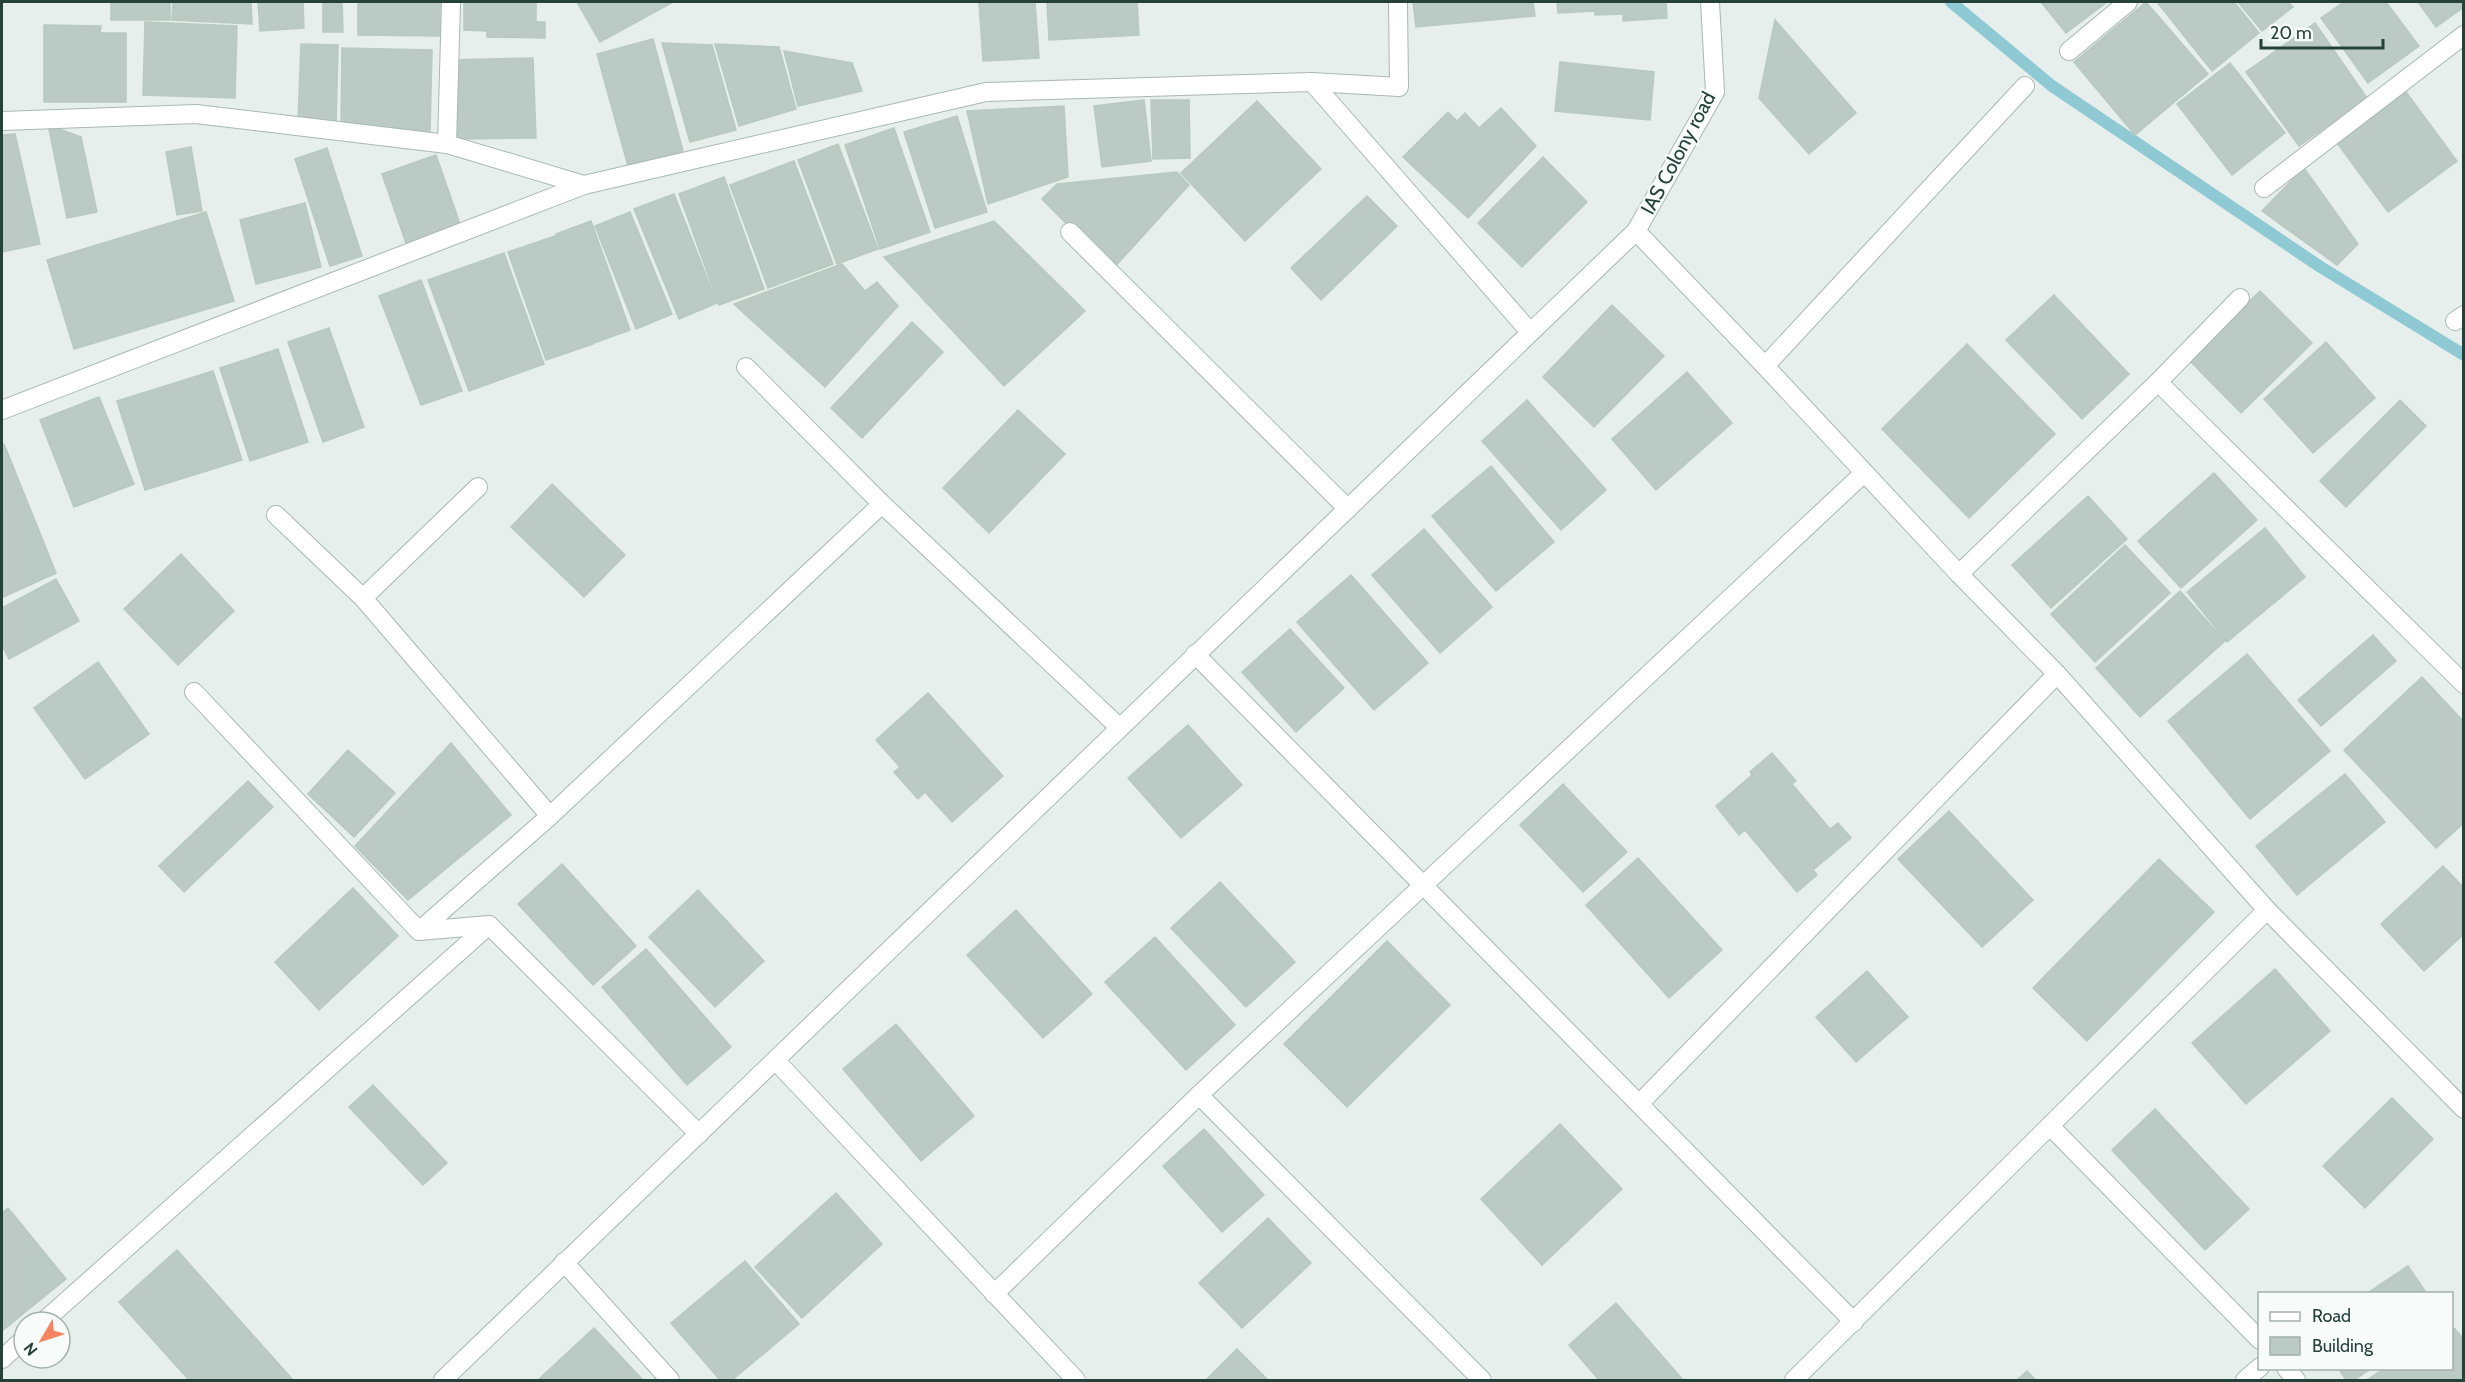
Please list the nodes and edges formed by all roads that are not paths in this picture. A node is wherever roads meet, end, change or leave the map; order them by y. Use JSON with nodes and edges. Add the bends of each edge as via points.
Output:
{"nodes":[{"id":1,"x":451,"y":2,"type":"edge"},
{"id":2,"x":1398,"y":2,"type":"edge"},
{"id":3,"x":1710,"y":2,"type":"edge"},
{"id":4,"x":2128,"y":2,"type":"edge"},
{"id":5,"x":2463,"y":35,"type":"edge"},
{"id":6,"x":2069,"y":51,"type":"dead end"},
{"id":7,"x":1312,"y":82,"type":"junction"},
{"id":8,"x":2025,"y":86,"type":"dead end"},
{"id":9,"x":2,"y":121,"type":"edge"},
{"id":10,"x":447,"y":144,"type":"junction"},
{"id":11,"x":584,"y":185,"type":"junction"},
{"id":12,"x":2264,"y":188,"type":"dead end"},
{"id":13,"x":1636,"y":231,"type":"junction"},
{"id":14,"x":1070,"y":232,"type":"dead end"},
{"id":15,"x":2240,"y":298,"type":"dead end"},
{"id":16,"x":1530,"y":332,"type":"junction"},
{"id":17,"x":1765,"y":366,"type":"junction"},
{"id":18,"x":746,"y":367,"type":"dead end"},
{"id":19,"x":2158,"y":382,"type":"junction"},
{"id":20,"x":2,"y":410,"type":"edge"},
{"id":21,"x":1864,"y":473,"type":"junction"},
{"id":22,"x":478,"y":487,"type":"dead end"},
{"id":23,"x":882,"y":504,"type":"junction"},
{"id":24,"x":1348,"y":509,"type":"junction"},
{"id":25,"x":276,"y":515,"type":"dead end"},
{"id":26,"x":1959,"y":574,"type":"junction"},
{"id":27,"x":363,"y":598,"type":"junction"},
{"id":28,"x":1196,"y":654,"type":"junction"},
{"id":29,"x":2057,"y":674,"type":"junction"},
{"id":30,"x":2463,"y":684,"type":"edge"},
{"id":31,"x":194,"y":692,"type":"dead end"},
{"id":32,"x":1120,"y":728,"type":"junction"},
{"id":33,"x":550,"y":816,"type":"junction"},
{"id":34,"x":1425,"y":884,"type":"junction"},
{"id":35,"x":2267,"y":910,"type":"junction"},
{"id":36,"x":489,"y":925,"type":"junction"},
{"id":37,"x":419,"y":931,"type":"junction"},
{"id":38,"x":776,"y":1061,"type":"junction"},
{"id":39,"x":1199,"y":1095,"type":"junction"},
{"id":40,"x":1640,"y":1103,"type":"junction"},
{"id":41,"x":2463,"y":1109,"type":"edge"},
{"id":42,"x":2051,"y":1127,"type":"junction"},
{"id":43,"x":699,"y":1134,"type":"junction"},
{"id":44,"x":564,"y":1262,"type":"junction"},
{"id":45,"x":994,"y":1294,"type":"junction"},
{"id":46,"x":57,"y":1310,"type":"edge"},
{"id":47,"x":1854,"y":1322,"type":"junction"},
{"id":48,"x":2258,"y":1339,"type":"edge"},
{"id":49,"x":2258,"y":1368,"type":"edge"},
{"id":50,"x":443,"y":1380,"type":"edge"},
{"id":51,"x":670,"y":1380,"type":"edge"},
{"id":52,"x":1076,"y":1380,"type":"edge"},
{"id":53,"x":1482,"y":1380,"type":"edge"},
{"id":54,"x":1794,"y":1380,"type":"edge"},
{"id":55,"x":2245,"y":1380,"type":"edge"}],
"edges":[{"from":1,"to":10,"type":"street"},
{"from":2,"to":7,"type":"street","via":[[1399,87]]},
{"from":3,"to":13,"type":"street","name":"IAS Colony road","via":[[1715,92]]},
{"from":4,"to":6,"type":"street"},
{"from":5,"to":12,"type":"street"},
{"from":7,"to":11,"type":"street","via":[[986,92]]},
{"from":7,"to":16,"type":"street"},
{"from":8,"to":17,"type":"street"},
{"from":9,"to":10,"type":"street","via":[[196,114]]},
{"from":10,"to":11,"type":"street"},
{"from":11,"to":20,"type":"street"},
{"from":13,"to":16,"type":"street","name":"IAS Colony road"},
{"from":13,"to":17,"type":"street"},
{"from":14,"to":24,"type":"street"},
{"from":15,"to":19,"type":"street"},
{"from":16,"to":24,"type":"street","name":"IAS Colony road"},
{"from":17,"to":21,"type":"street"},
{"from":18,"to":23,"type":"street"},
{"from":19,"to":26,"type":"street"},
{"from":19,"to":30,"type":"street"},
{"from":21,"to":26,"type":"street"},
{"from":21,"to":34,"type":"street"},
{"from":22,"to":27,"type":"street"},
{"from":23,"to":32,"type":"street"},
{"from":23,"to":33,"type":"street"},
{"from":24,"to":28,"type":"street","name":"IAS Colony road"},
{"from":25,"to":27,"type":"street"},
{"from":26,"to":29,"type":"street"},
{"from":27,"to":33,"type":"street"},
{"from":28,"to":32,"type":"street","name":"IAS Colony road"},
{"from":28,"to":34,"type":"street"},
{"from":29,"to":35,"type":"street"},
{"from":29,"to":40,"type":"street"},
{"from":31,"to":37,"type":"street"},
{"from":32,"to":38,"type":"street","name":"IAS Colony road"},
{"from":33,"to":37,"type":"street"},
{"from":34,"to":39,"type":"street"},
{"from":34,"to":40,"type":"street"},
{"from":35,"to":41,"type":"street"},
{"from":35,"to":42,"type":"street"},
{"from":36,"to":37,"type":"street"},
{"from":36,"to":43,"type":"street"},
{"from":36,"to":46,"type":"street"},
{"from":38,"to":43,"type":"street","name":"IAS Colony road"},
{"from":38,"to":45,"type":"street"},
{"from":39,"to":45,"type":"street"},
{"from":39,"to":53,"type":"street"},
{"from":40,"to":47,"type":"street"},
{"from":42,"to":47,"type":"street"},
{"from":42,"to":48,"type":"street"},
{"from":43,"to":44,"type":"street","name":"IAS Colony road"},
{"from":44,"to":50,"type":"street","name":"IAS Colony road"},
{"from":44,"to":51,"type":"street"},
{"from":45,"to":52,"type":"street"},
{"from":47,"to":54,"type":"street"},
{"from":49,"to":55,"type":"street"}]}
